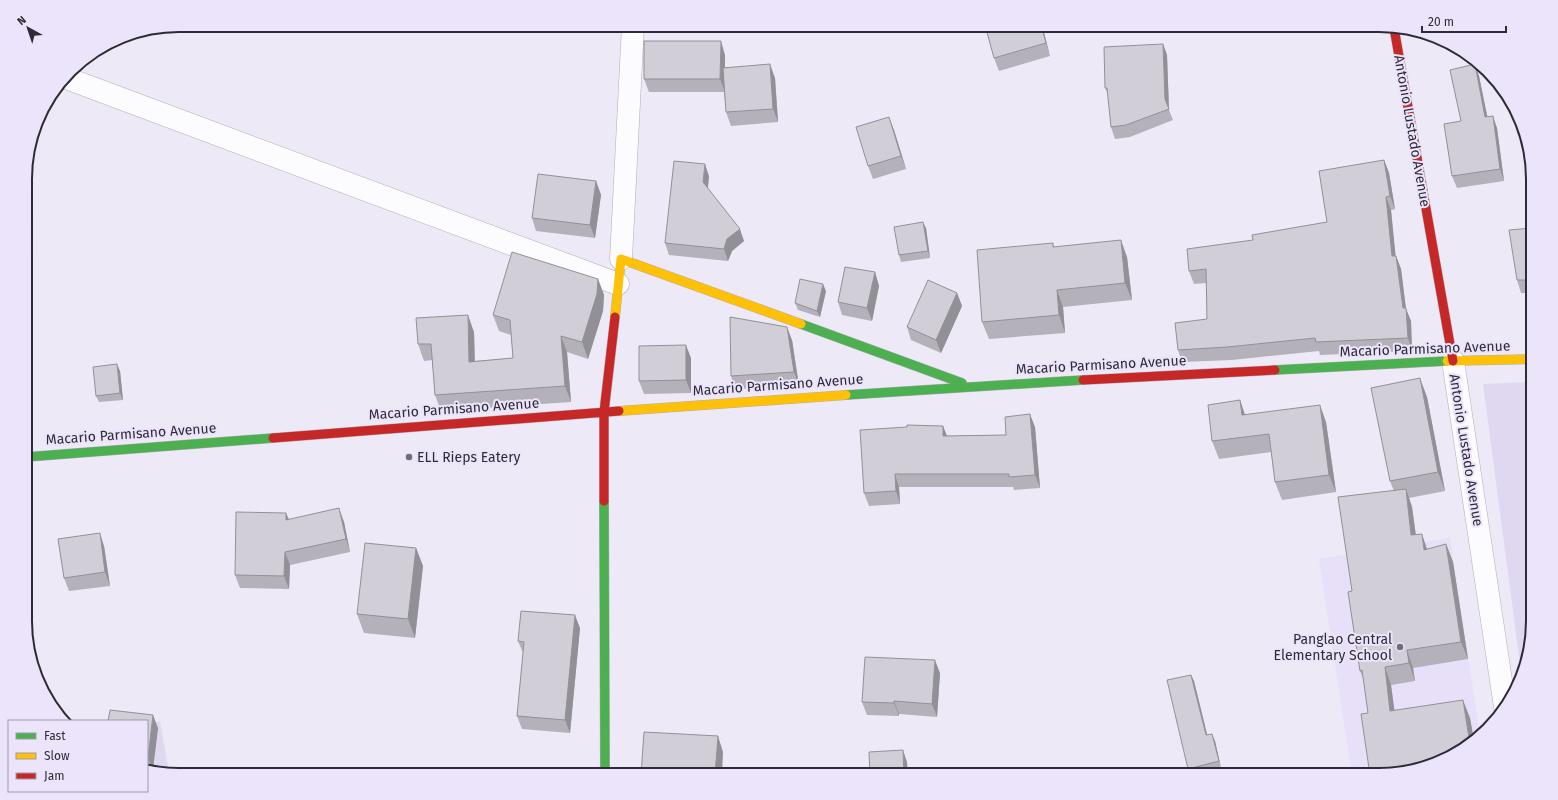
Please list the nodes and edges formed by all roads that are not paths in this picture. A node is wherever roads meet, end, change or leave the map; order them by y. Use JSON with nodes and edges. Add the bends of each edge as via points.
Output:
{"nodes":[{"id":1,"x":634,"y":32,"type":"edge"},
{"id":2,"x":1395,"y":33,"type":"edge"},
{"id":3,"x":71,"y":80,"type":"edge"},
{"id":4,"x":621,"y":259,"type":"junction"},
{"id":5,"x":618,"y":284,"type":"junction"},
{"id":6,"x":1526,"y":359,"type":"edge"},
{"id":7,"x":1453,"y":361,"type":"junction"},
{"id":8,"x":970,"y":386,"type":"junction"},
{"id":9,"x":604,"y":412,"type":"junction"},
{"id":10,"x":32,"y":457,"type":"edge"},
{"id":11,"x":1504,"y":698,"type":"edge"},
{"id":12,"x":605,"y":768,"type":"edge"}],
"edges":[{"from":1,"to":4,"type":"street"},
{"from":2,"to":7,"type":"street","name":"Antonio Lustado Avenue"},
{"from":3,"to":5,"type":"street"},
{"from":4,"to":5,"type":"street"},
{"from":4,"to":8,"type":"street"},
{"from":5,"to":9,"type":"street"},
{"from":6,"to":7,"type":"street","name":"Macario Parmisano Avenue"},
{"from":7,"to":8,"type":"street","name":"Macario Parmisano Avenue"},
{"from":7,"to":11,"type":"street","name":"Antonio Lustado Avenue"},
{"from":8,"to":9,"type":"street","name":"Macario Parmisano Avenue"},
{"from":9,"to":10,"type":"street","name":"Macario Parmisano Avenue"},
{"from":9,"to":12,"type":"street"}]}
